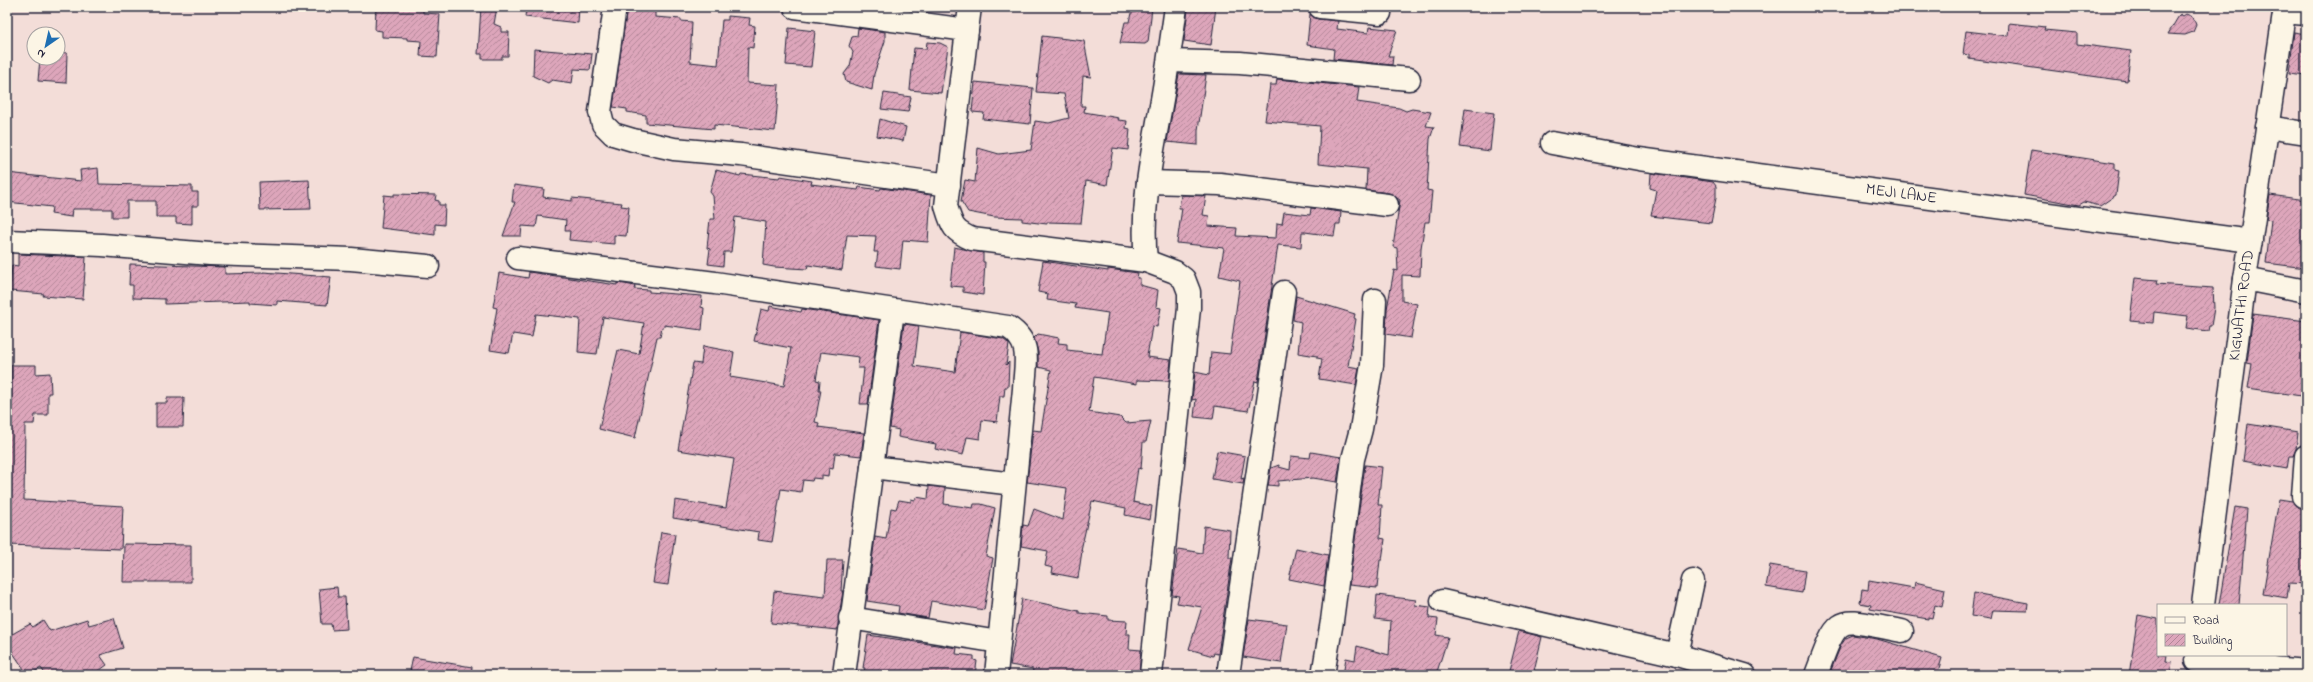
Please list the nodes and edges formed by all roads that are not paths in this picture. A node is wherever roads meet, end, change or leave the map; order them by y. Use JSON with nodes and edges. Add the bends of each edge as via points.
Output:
{"nodes":[{"id":1,"x":615,"y":7,"type":"edge"},
{"id":2,"x":795,"y":7,"type":"edge"},
{"id":3,"x":970,"y":7,"type":"edge"},
{"id":4,"x":1176,"y":7,"type":"edge"},
{"id":5,"x":1320,"y":7,"type":"edge"},
{"id":6,"x":2284,"y":10,"type":"edge"},
{"id":7,"x":1380,"y":14,"type":"dead end"},
{"id":8,"x":2306,"y":14,"type":"edge"},
{"id":9,"x":967,"y":30,"type":"junction"},
{"id":10,"x":1169,"y":62,"type":"junction"},
{"id":11,"x":1410,"y":78,"type":"dead end"},
{"id":12,"x":2267,"y":127,"type":"junction"},
{"id":13,"x":2306,"y":133,"type":"edge"},
{"id":14,"x":1552,"y":143,"type":"dead end"},
{"id":15,"x":1148,"y":182,"type":"junction"},
{"id":16,"x":949,"y":185,"type":"junction"},
{"id":17,"x":1387,"y":205,"type":"dead end"},
{"id":18,"x":7,"y":241,"type":"edge"},
{"id":19,"x":2251,"y":241,"type":"junction"},
{"id":20,"x":518,"y":258,"type":"dead end"},
{"id":21,"x":1146,"y":261,"type":"junction"},
{"id":22,"x":428,"y":266,"type":"dead end"},
{"id":23,"x":2245,"y":279,"type":"junction"},
{"id":24,"x":2306,"y":291,"type":"edge"},
{"id":25,"x":1284,"y":292,"type":"dead end"},
{"id":26,"x":1375,"y":300,"type":"dead end"},
{"id":27,"x":893,"y":310,"type":"junction"},
{"id":28,"x":2306,"y":456,"type":"edge"},
{"id":29,"x":872,"y":467,"type":"junction"},
{"id":30,"x":1014,"y":484,"type":"junction"},
{"id":31,"x":2303,"y":496,"type":"dead end"},
{"id":32,"x":1693,"y":581,"type":"dead end"},
{"id":33,"x":1442,"y":601,"type":"dead end"},
{"id":34,"x":2203,"y":604,"type":"edge"},
{"id":35,"x":850,"y":618,"type":"junction"},
{"id":36,"x":1902,"y":631,"type":"dead end"},
{"id":37,"x":999,"y":642,"type":"junction"},
{"id":38,"x":1677,"y":655,"type":"junction"},
{"id":39,"x":2195,"y":664,"type":"edge"},
{"id":40,"x":2306,"y":671,"type":"edge"},
{"id":41,"x":844,"y":675,"type":"edge"},
{"id":42,"x":996,"y":675,"type":"edge"},
{"id":43,"x":1152,"y":675,"type":"edge"},
{"id":44,"x":1228,"y":675,"type":"edge"},
{"id":45,"x":1323,"y":675,"type":"edge"},
{"id":46,"x":1745,"y":675,"type":"edge"},
{"id":47,"x":1816,"y":675,"type":"edge"}],
"edges":[{"from":1,"to":16,"type":"street","via":[[600,112],[603,124],[613,134],[674,149]]},
{"from":2,"to":9,"type":"street"},
{"from":3,"to":9,"type":"street"},
{"from":4,"to":10,"type":"street"},
{"from":5,"to":7,"type":"street"},
{"from":6,"to":8,"type":"street"},
{"from":6,"to":12,"type":"street","name":"KIGWATHI ROAD"},
{"from":9,"to":16,"type":"street"},
{"from":10,"to":11,"type":"street","via":[[1240,63]]},
{"from":10,"to":15,"type":"street"},
{"from":12,"to":13,"type":"street"},
{"from":12,"to":19,"type":"street","name":"KIGWATHI ROAD"},
{"from":14,"to":19,"type":"street","name":"MEJI LANE","via":[[1639,159]]},
{"from":15,"to":17,"type":"street","via":[[1220,184]]},
{"from":15,"to":21,"type":"street","via":[[1143,235]]},
{"from":16,"to":21,"type":"street","via":[[946,206],[952,227],[972,239]]},
{"from":18,"to":22,"type":"street","via":[[102,245],[210,254],[351,259]]},
{"from":19,"to":23,"type":"street","name":"KIGWATHI ROAD"},
{"from":20,"to":27,"type":"street","via":[[715,283]]},
{"from":21,"to":43,"type":"street","via":[[1175,272],[1184,279],[1189,292]]},
{"from":23,"to":24,"type":"street"},
{"from":23,"to":34,"type":"street","name":"KIGWATHI ROAD"},
{"from":25,"to":44,"type":"street"},
{"from":26,"to":45,"type":"street","via":[[1372,365],[1353,459]]},
{"from":27,"to":29,"type":"street"},
{"from":27,"to":30,"type":"street","via":[[1008,327],[1019,334],[1026,347]]},
{"from":28,"to":31,"type":"street"},
{"from":29,"to":30,"type":"street"},
{"from":29,"to":35,"type":"street"},
{"from":30,"to":37,"type":"street"},
{"from":32,"to":38,"type":"street"},
{"from":33,"to":38,"type":"street"},
{"from":35,"to":37,"type":"street"},
{"from":35,"to":41,"type":"street"},
{"from":36,"to":47,"type":"street","via":[[1849,622],[1838,625]]},
{"from":37,"to":42,"type":"street"},
{"from":38,"to":46,"type":"street"},
{"from":39,"to":40,"type":"street"}]}
